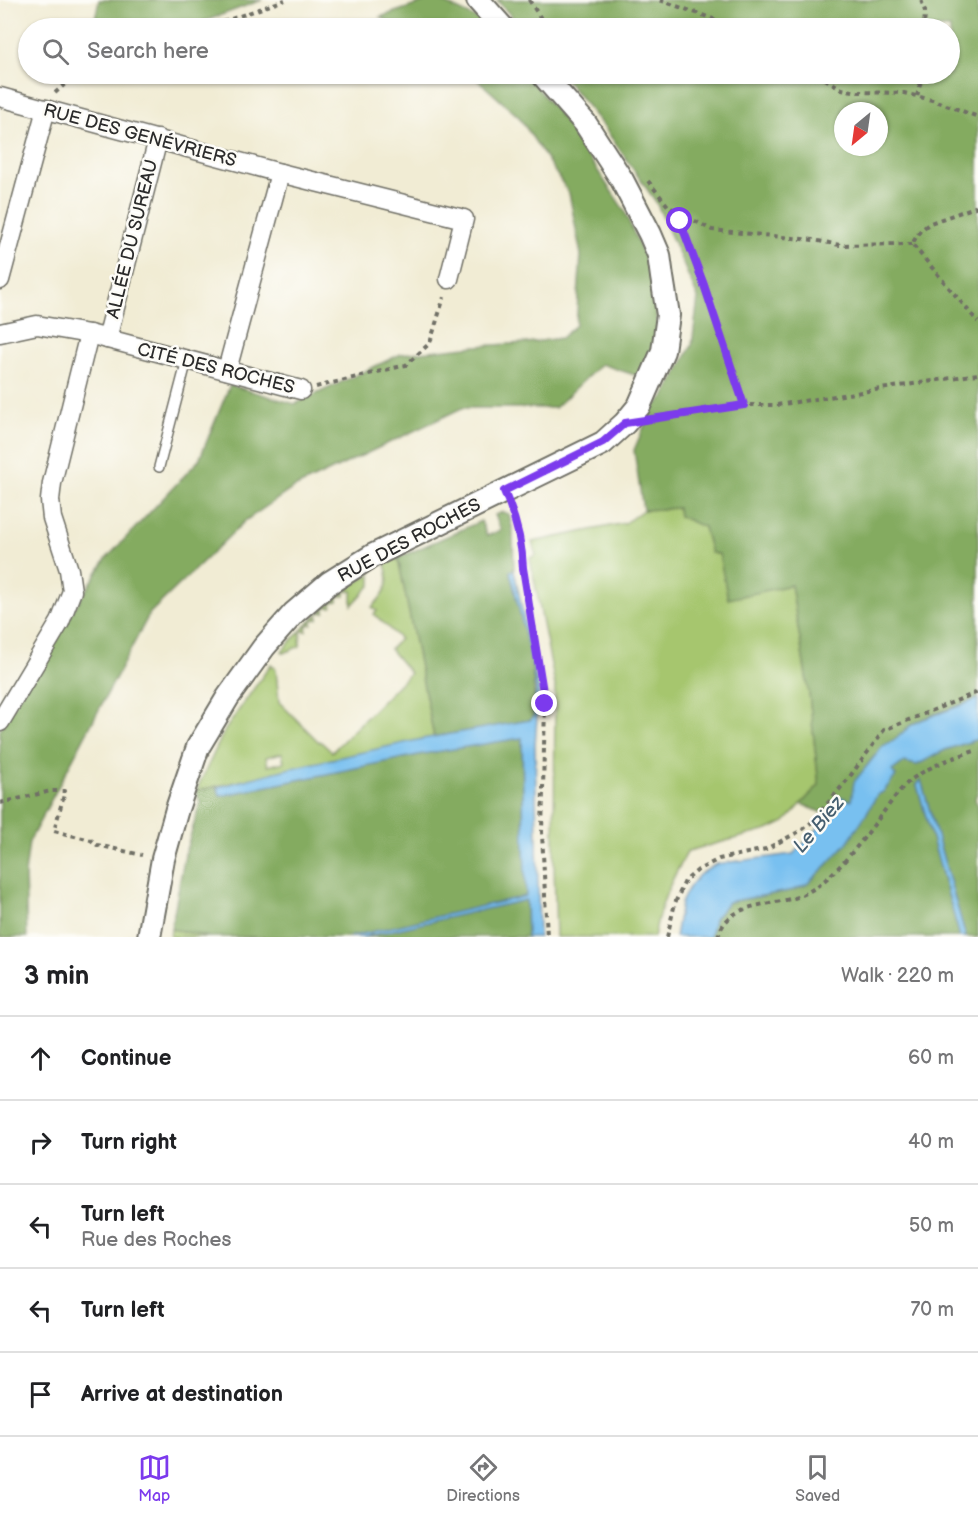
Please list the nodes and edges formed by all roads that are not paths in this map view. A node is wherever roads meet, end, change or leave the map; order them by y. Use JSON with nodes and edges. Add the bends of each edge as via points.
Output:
{"nodes":[{"id":1,"x":478,"y":0,"type":"edge"},
{"id":2,"x":494,"y":18,"type":"edge"},
{"id":3,"x":551,"y":84,"type":"edge"},
{"id":4,"x":0,"y":97,"type":"edge"},
{"id":5,"x":45,"y":109,"type":"junction"},
{"id":6,"x":158,"y":140,"type":"junction"},
{"id":7,"x":280,"y":172,"type":"junction"},
{"id":8,"x":449,"y":279,"type":"road end"},
{"id":9,"x":0,"y":280,"type":"edge"},
{"id":10,"x":0,"y":333,"type":"edge"},
{"id":11,"x":89,"y":334,"type":"junction"},
{"id":12,"x":107,"y":339,"type":"junction"},
{"id":13,"x":187,"y":360,"type":"junction"},
{"id":14,"x":227,"y":370,"type":"junction"},
{"id":15,"x":301,"y":390,"type":"road end"},
{"id":16,"x":159,"y":467,"type":"dead end"},
{"id":17,"x":0,"y":722,"type":"edge"},
{"id":18,"x":149,"y":937,"type":"edge"}],
"edges":[{"from":1,"to":2,"type":"street"},
{"from":3,"to":18,"type":"street","name":"RUE DES ROCHES","via":[[585,123],[622,180],[658,255],[668,315],[663,351],[648,387],[639,406],[603,442],[372,556],[329,583],[294,612],[228,697],[198,747],[163,859]]},
{"from":4,"to":5,"type":"street","name":"RUE DES GENÉVRIERS"},
{"from":5,"to":6,"type":"street","name":"RUE DES GENÉVRIERS"},
{"from":5,"to":9,"type":"street"},
{"from":6,"to":7,"type":"street","name":"RUE DES GENÉVRIERS"},
{"from":6,"to":12,"type":"street","name":"ALLÉE DU SUREAU"},
{"from":7,"to":8,"type":"street","name":"RUE DES GENÉVRIERS","via":[[464,219]]},
{"from":7,"to":14,"type":"street"},
{"from":10,"to":11,"type":"street","name":"CITÉ DES ROCHES","via":[[37,325]]},
{"from":11,"to":12,"type":"street","name":"CITÉ DES ROCHES"},
{"from":11,"to":17,"type":"street","via":[[50,500],[72,591],[60,622]]},
{"from":12,"to":13,"type":"street","name":"CITÉ DES ROCHES"},
{"from":13,"to":14,"type":"street","name":"CITÉ DES ROCHES"},
{"from":13,"to":16,"type":"lane"},
{"from":14,"to":15,"type":"street","name":"CITÉ DES ROCHES"}]}
